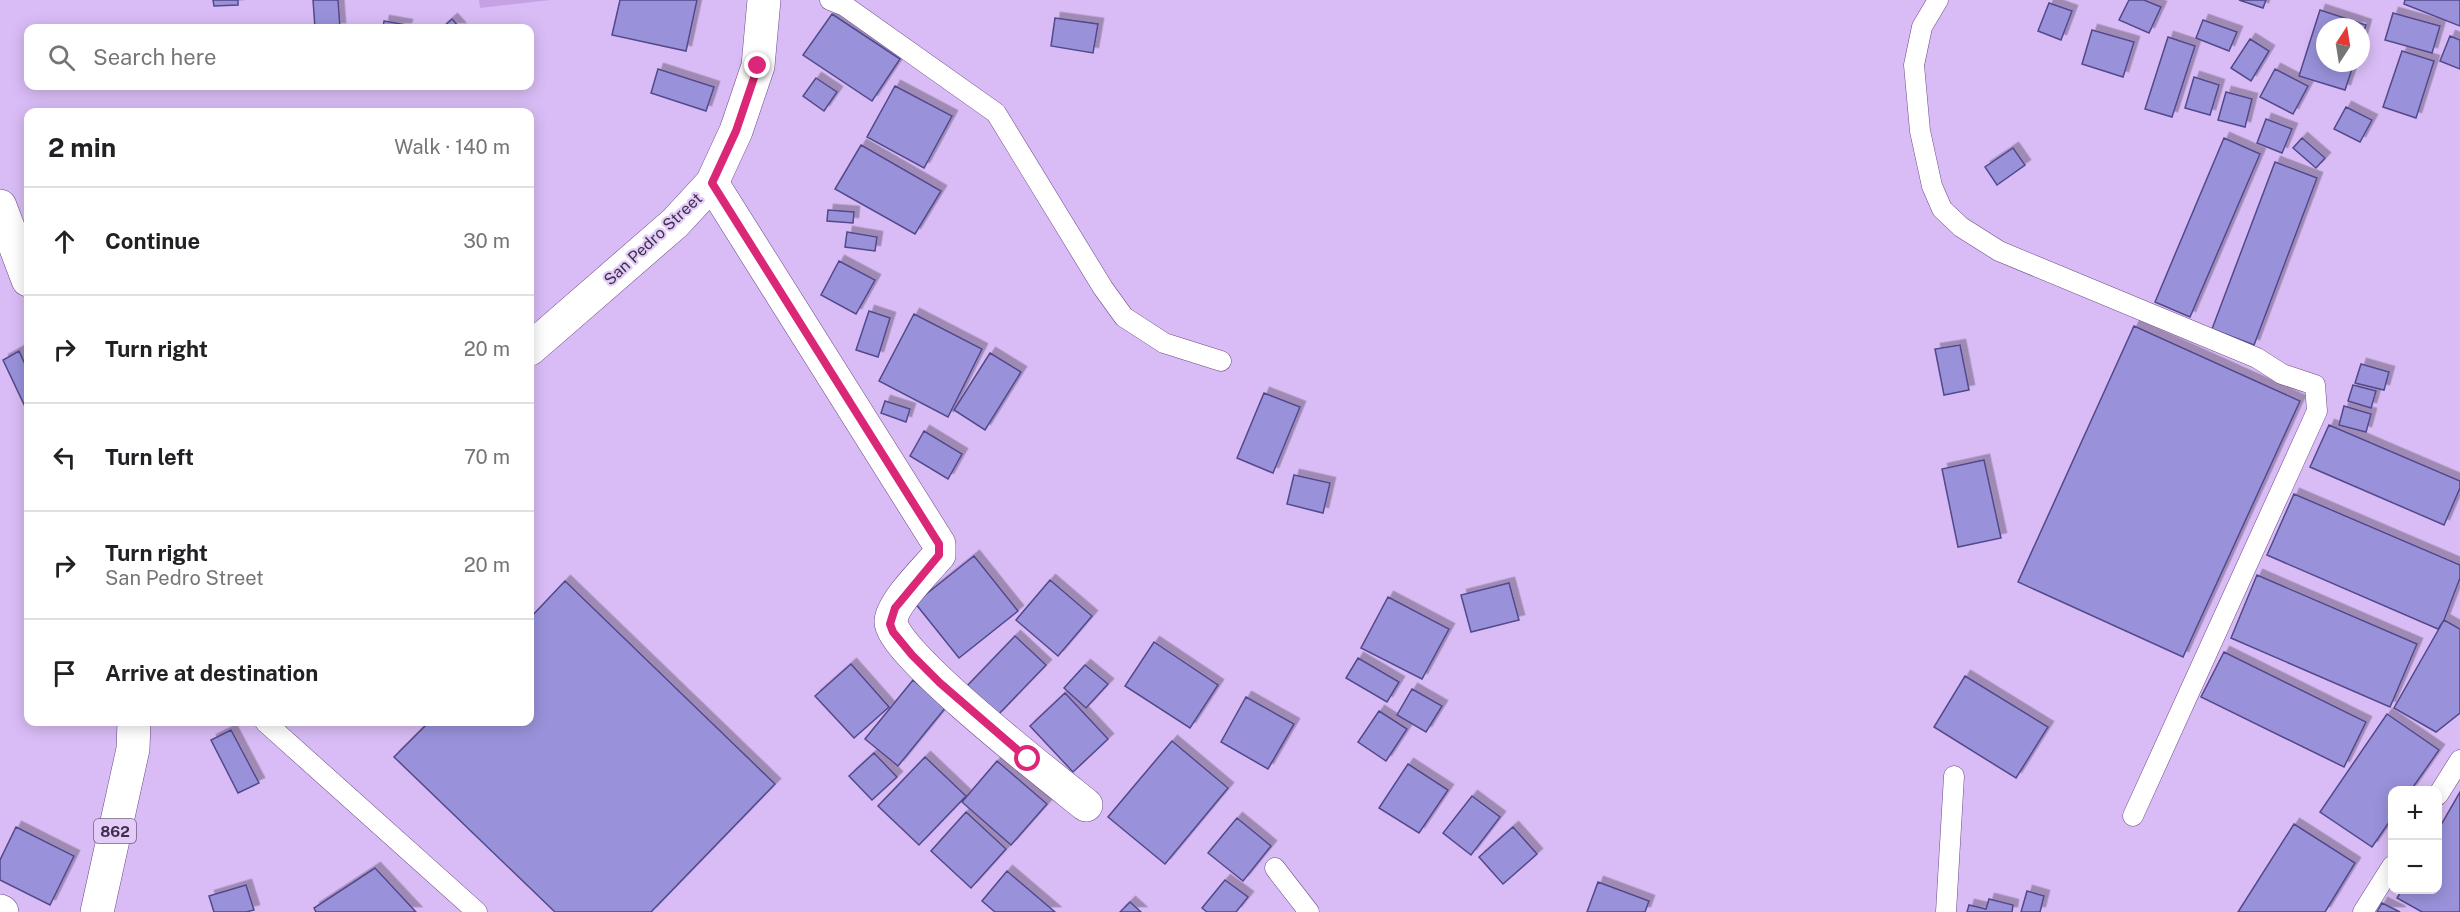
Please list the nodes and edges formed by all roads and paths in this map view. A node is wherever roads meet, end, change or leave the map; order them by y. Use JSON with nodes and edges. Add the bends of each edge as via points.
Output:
{"nodes":[{"id":1,"x":764,"y":0,"type":"edge"},
{"id":2,"x":830,"y":0,"type":"edge"},
{"id":3,"x":1938,"y":0,"type":"edge"},
{"id":4,"x":712,"y":183,"type":"junction"},
{"id":5,"x":0,"y":206,"type":"edge"},
{"id":6,"x":24,"y":269,"type":"edge"},
{"id":7,"x":534,"y":346,"type":"edge"},
{"id":8,"x":1221,"y":362,"type":"dead end"},
{"id":9,"x":269,"y":726,"type":"edge"},
{"id":10,"x":134,"y":735,"type":"edge"},
{"id":11,"x":2460,"y":760,"type":"edge"},
{"id":12,"x":1954,"y":777,"type":"dead end"},
{"id":13,"x":2442,"y":789,"type":"edge"},
{"id":14,"x":1086,"y":805,"type":"dead end"},
{"id":15,"x":2133,"y":816,"type":"dead end"},
{"id":16,"x":1275,"y":868,"type":"dead end"},
{"id":17,"x":2388,"y":872,"type":"edge"},
{"id":18,"x":97,"y":912,"type":"edge"},
{"id":19,"x":477,"y":912,"type":"edge"},
{"id":20,"x":1310,"y":912,"type":"edge"},
{"id":21,"x":1946,"y":912,"type":"edge"},
{"id":22,"x":2363,"y":912,"type":"edge"}],
"edges":[{"from":1,"to":4,"type":"street","name":"San Pedro Street","via":[[758,66],[736,131]]},
{"from":2,"to":8,"type":"lane","via":[[845,6],[996,113],[1124,317],[1164,344]]},
{"from":3,"to":15,"type":"lane","via":[[1922,27],[1914,65],[1920,131],[1932,186],[1942,209],[1961,227],[1999,251],[2315,385],[2317,411]]},
{"from":4,"to":7,"type":"street","name":"San Pedro Street","via":[[675,223]]},
{"from":4,"to":14,"type":"street","via":[[939,544],[939,555],[895,608],[890,624],[893,632],[940,683]]},
{"from":5,"to":6,"type":"street"},
{"from":9,"to":19,"type":"lane"},
{"from":10,"to":18,"type":"street","number":"862"},
{"from":11,"to":13,"type":"lane"},
{"from":12,"to":21,"type":"lane"},
{"from":16,"to":20,"type":"lane"},
{"from":17,"to":22,"type":"lane"}]}
